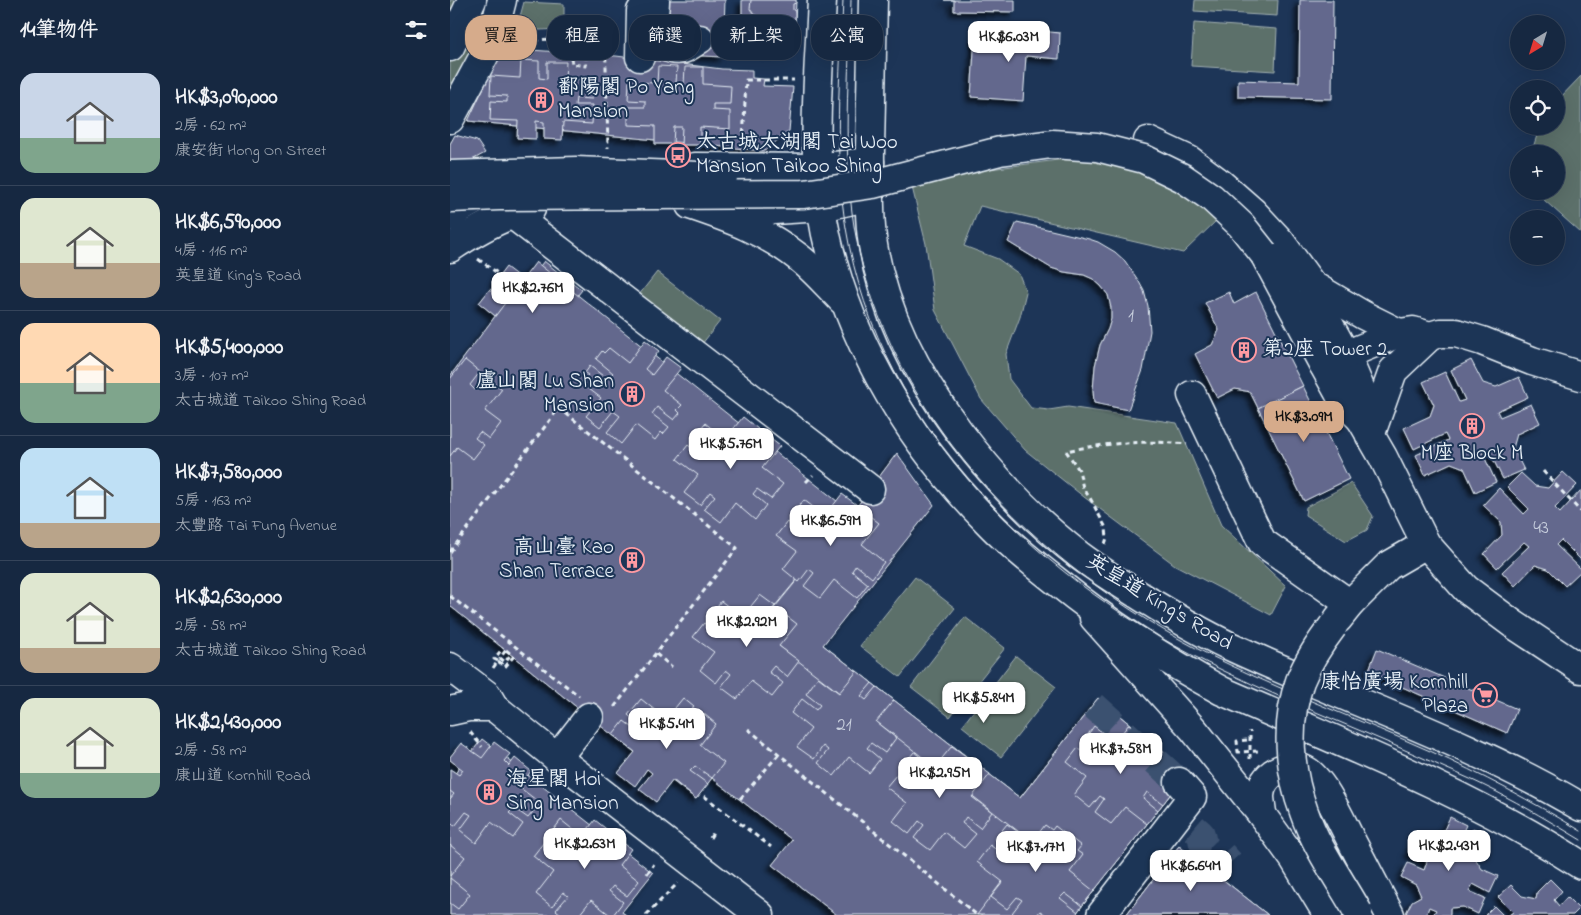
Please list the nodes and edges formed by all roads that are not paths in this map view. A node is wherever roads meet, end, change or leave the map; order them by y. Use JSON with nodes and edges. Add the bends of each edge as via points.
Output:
{"nodes":[{"id":1,"x":472,"y":0,"type":"edge"},
{"id":2,"x":502,"y":0,"type":"edge"},
{"id":3,"x":642,"y":0,"type":"edge"},
{"id":4,"x":655,"y":0,"type":"edge"},
{"id":5,"x":822,"y":0,"type":"edge"},
{"id":6,"x":873,"y":0,"type":"edge"},
{"id":7,"x":641,"y":15,"type":"edge"},
{"id":8,"x":655,"y":15,"type":"edge"},
{"id":9,"x":450,"y":47,"type":"edge"},
{"id":10,"x":450,"y":119,"type":"edge"},
{"id":11,"x":870,"y":162,"type":"junction"},
{"id":12,"x":817,"y":168,"type":"junction"},
{"id":13,"x":450,"y":175,"type":"edge"},
{"id":14,"x":870,"y":196,"type":"junction"},
{"id":15,"x":450,"y":198,"type":"edge"},
{"id":16,"x":690,"y":205,"type":"junction"},
{"id":17,"x":822,"y":207,"type":"junction"},
{"id":18,"x":513,"y":214,"type":"junction"},
{"id":19,"x":450,"y":217,"type":"edge"},
{"id":20,"x":450,"y":248,"type":"edge"},
{"id":21,"x":1312,"y":285,"type":"junction"},
{"id":22,"x":845,"y":303,"type":"junction"},
{"id":23,"x":1400,"y":333,"type":"junction"},
{"id":24,"x":1430,"y":336,"type":"junction"},
{"id":25,"x":1335,"y":359,"type":"junction"},
{"id":26,"x":1581,"y":376,"type":"edge"},
{"id":27,"x":1192,"y":395,"type":"dead end"},
{"id":28,"x":1366,"y":427,"type":"junction"},
{"id":29,"x":870,"y":489,"type":"dead end"},
{"id":30,"x":1426,"y":544,"type":"junction"},
{"id":31,"x":1073,"y":594,"type":"junction"},
{"id":32,"x":1350,"y":604,"type":"junction"},
{"id":33,"x":450,"y":667,"type":"edge"},
{"id":34,"x":1581,"y":669,"type":"edge"},
{"id":35,"x":494,"y":707,"type":"junction"},
{"id":36,"x":594,"y":709,"type":"road end"},
{"id":37,"x":458,"y":720,"type":"edge"},
{"id":38,"x":557,"y":758,"type":"junction"},
{"id":39,"x":1186,"y":806,"type":"dead end"},
{"id":40,"x":1581,"y":806,"type":"edge"},
{"id":41,"x":1262,"y":815,"type":"junction"},
{"id":42,"x":1581,"y":865,"type":"edge"},
{"id":43,"x":1359,"y":913,"type":"edge"},
{"id":44,"x":760,"y":915,"type":"edge"},
{"id":45,"x":1101,"y":915,"type":"edge"},
{"id":46,"x":1328,"y":915,"type":"edge"},
{"id":47,"x":1390,"y":915,"type":"edge"}],
"edges":[{"from":1,"to":9,"type":"main road"},
{"from":2,"to":10,"type":"main road","via":[[490,43]]},
{"from":3,"to":7,"type":"main road"},
{"from":4,"to":8,"type":"main road"},
{"from":5,"to":12,"type":"main road","name":"英皇道 King's Road"},
{"from":6,"to":11,"type":"main road","name":"英皇道 King's Road"},
{"from":11,"to":12,"type":"main road"},
{"from":11,"to":14,"type":"main road","name":"英皇道 King's Road"},
{"from":12,"to":17,"type":"main road","name":"英皇道 King's Road"},
{"from":12,"to":19,"type":"main road","via":[[591,166],[563,169],[499,187]]},
{"from":13,"to":21,"type":"main road","bridge":true,"via":[[576,171],[754,179],[812,177],[869,170],[1000,135],[1051,128],[1101,129],[1148,141],[1190,160],[1253,212],[1280,241]]},
{"from":14,"to":17,"type":"main road"},
{"from":14,"to":40,"type":"main road","name":"英皇道 King's Road","via":[[872,241],[884,290],[923,379],[972,449],[1046,527],[1120,584],[1231,647],[1508,767]]},
{"from":15,"to":25,"type":"main road","bridge":true,"via":[[804,194],[873,184],[1000,151],[1052,144],[1097,146],[1144,159],[1183,178],[1212,198],[1264,254]]},
{"from":16,"to":17,"type":"main road","via":[[774,210]]},
{"from":16,"to":18,"type":"main road","via":[[588,201]]},
{"from":16,"to":22,"type":"main road","via":[[737,221],[779,243],[800,258]]},
{"from":17,"to":22,"type":"main road","name":"英皇道 King's Road","via":[[834,269]]},
{"from":18,"to":20,"type":"main road"},
{"from":18,"to":29,"type":"main road"},
{"from":21,"to":23,"type":"main road"},
{"from":21,"to":25,"type":"main road"},
{"from":22,"to":31,"type":"main road","name":"英皇道 King's Road","via":[[871,361],[922,445],[989,524]]},
{"from":23,"to":24,"type":"main road","via":[[1413,331]]},
{"from":23,"to":25,"type":"main road"},
{"from":24,"to":26,"type":"main road","via":[[1456,333]]},
{"from":24,"to":28,"type":"main road","via":[[1393,372]]},
{"from":25,"to":28,"type":"main road","via":[[1344,402]]},
{"from":27,"to":32,"type":"main road","via":[[1262,542]]},
{"from":28,"to":30,"type":"main road"},
{"from":30,"to":32,"type":"main road","via":[[1388,566]]},
{"from":30,"to":34,"type":"main road","via":[[1466,589]]},
{"from":31,"to":41,"type":"main road","name":"英皇道 King's Road","via":[[1188,723]]},
{"from":31,"to":42,"type":"main road","name":"英皇道 King's Road","via":[[1190,674],[1473,803]]},
{"from":32,"to":43,"type":"main road","bridge":true,"via":[[1315,651],[1300,682],[1291,730],[1296,785],[1304,813]]},
{"from":33,"to":35,"type":"main road","via":[[487,695]]},
{"from":35,"to":37,"type":"main road","via":[[468,706]]},
{"from":35,"to":38,"type":"main road"},
{"from":36,"to":38,"type":"main road"},
{"from":38,"to":44,"type":"main road"},
{"from":39,"to":45,"type":"main road"},
{"from":41,"to":46,"type":"main road","name":"英皇道 King's Road","via":[[1294,858]]},
{"from":41,"to":47,"type":"main road","via":[[1260,795],[1263,783],[1271,774],[1289,766],[1306,770],[1329,798]]}]}
